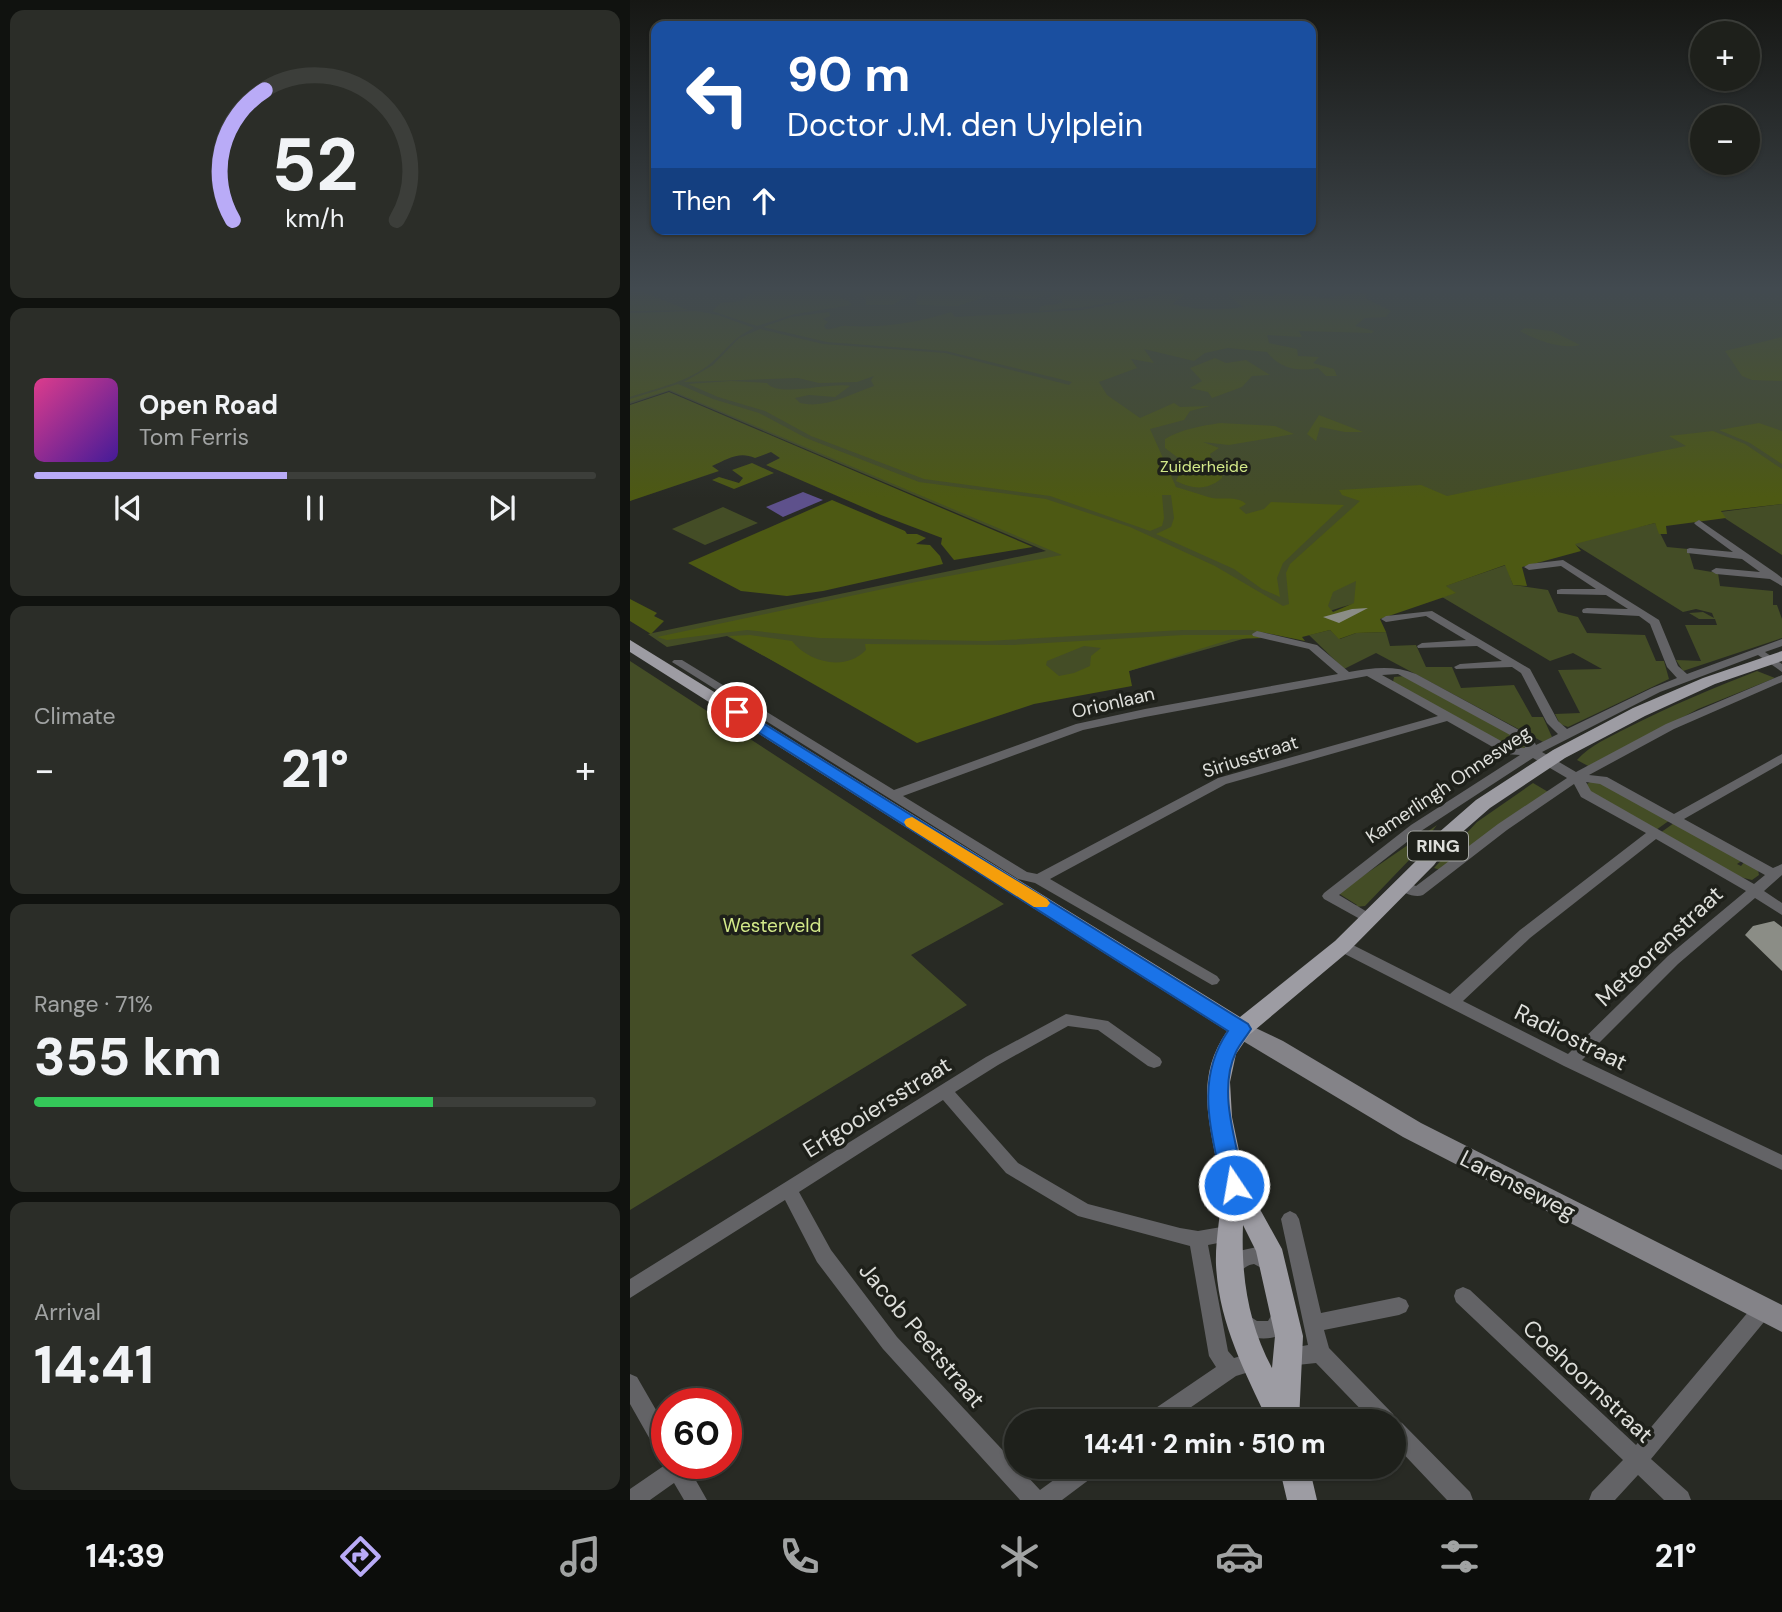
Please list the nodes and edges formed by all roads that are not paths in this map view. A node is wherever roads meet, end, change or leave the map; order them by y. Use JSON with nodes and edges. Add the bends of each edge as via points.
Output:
{"nodes":[{"id":1,"x":1699,"y":523,"type":"dead end"},
{"id":2,"x":1690,"y":551,"type":"dead end"},
{"id":3,"x":1745,"y":556,"type":"junction"},
{"id":4,"x":1529,"y":567,"type":"dead end"},
{"id":5,"x":1716,"y":571,"type":"dead end"},
{"id":6,"x":1778,"y":580,"type":"edge"},
{"id":7,"x":1560,"y":592,"type":"dead end"},
{"id":8,"x":1609,"y":592,"type":"junction"},
{"id":9,"x":1587,"y":611,"type":"dead end"},
{"id":10,"x":1642,"y":613,"type":"junction"},
{"id":11,"x":1386,"y":619,"type":"dead end"},
{"id":12,"x":1257,"y":634,"type":"dead end"},
{"id":13,"x":1782,"y":642,"type":"edge"},
{"id":14,"x":1478,"y":643,"type":"junction"},
{"id":15,"x":1422,"y":646,"type":"dead end"},
{"id":16,"x":634,"y":647,"type":"edge"},
{"id":17,"x":678,"y":662,"type":"dead end"},
{"id":18,"x":1514,"y":664,"type":"junction"},
{"id":19,"x":1776,"y":664,"type":"edge"},
{"id":20,"x":1460,"y":667,"type":"dead end"},
{"id":21,"x":1369,"y":672,"type":"junction"},
{"id":22,"x":1348,"y":677,"type":"junction"},
{"id":23,"x":1684,"y":678,"type":"junction"},
{"id":24,"x":1448,"y":717,"type":"junction"},
{"id":25,"x":1567,"y":735,"type":"junction"},
{"id":26,"x":1540,"y":757,"type":"junction"},
{"id":27,"x":1782,"y":758,"type":"edge"},
{"id":28,"x":1577,"y":778,"type":"junction"},
{"id":29,"x":894,"y":794,"type":"junction"},
{"id":30,"x":1675,"y":819,"type":"junction"},
{"id":31,"x":1653,"y":834,"type":"junction"},
{"id":32,"x":1778,"y":871,"type":"edge"},
{"id":33,"x":1039,"y":879,"type":"junction"},
{"id":34,"x":1403,"y":886,"type":"junction"},
{"id":35,"x":1755,"y":890,"type":"junction"},
{"id":36,"x":1782,"y":910,"type":"edge"},
{"id":37,"x":1369,"y":919,"type":"junction"},
{"id":38,"x":1342,"y":946,"type":"junction"},
{"id":39,"x":1212,"y":980,"type":"dead end"},
{"id":40,"x":1451,"y":1003,"type":"junction"},
{"id":41,"x":1250,"y":1034,"type":"junction"},
{"id":42,"x":1154,"y":1062,"type":"dead end"},
{"id":43,"x":1570,"y":1062,"type":"junction"},
{"id":44,"x":945,"y":1092,"type":"junction"},
{"id":45,"x":1782,"y":1163,"type":"edge"},
{"id":46,"x":1234,"y":1185,"type":"junction"},
{"id":47,"x":789,"y":1190,"type":"junction"},
{"id":48,"x":1290,"y":1219,"type":"dead end"},
{"id":49,"x":1227,"y":1234,"type":"junction"},
{"id":50,"x":1198,"y":1239,"type":"junction"},
{"id":51,"x":1275,"y":1274,"type":"junction"},
{"id":52,"x":1229,"y":1275,"type":"junction"},
{"id":53,"x":630,"y":1289,"type":"edge"},
{"id":54,"x":1463,"y":1296,"type":"dead end"},
{"id":55,"x":1284,"y":1304,"type":"junction"},
{"id":56,"x":1399,"y":1306,"type":"dead end"},
{"id":57,"x":1771,"y":1314,"type":"edge"},
{"id":58,"x":1238,"y":1316,"type":"junction"},
{"id":59,"x":1314,"y":1323,"type":"junction"},
{"id":60,"x":1320,"y":1353,"type":"junction"},
{"id":61,"x":1288,"y":1357,"type":"junction"},
{"id":62,"x":1243,"y":1365,"type":"junction"},
{"id":63,"x":630,"y":1384,"type":"edge"},
{"id":64,"x":1173,"y":1409,"type":"edge"},
{"id":65,"x":1275,"y":1409,"type":"edge"},
{"id":66,"x":1284,"y":1409,"type":"edge"},
{"id":67,"x":1374,"y":1409,"type":"edge"},
{"id":68,"x":651,"y":1422,"type":"edge"},
{"id":69,"x":1406,"y":1441,"type":"edge"},
{"id":70,"x":1636,"y":1461,"type":"junction"},
{"id":71,"x":654,"y":1479,"type":"edge"},
{"id":72,"x":684,"y":1479,"type":"edge"},
{"id":73,"x":1073,"y":1479,"type":"edge"},
{"id":74,"x":1297,"y":1479,"type":"edge"},
{"id":75,"x":632,"y":1500,"type":"edge"},
{"id":76,"x":696,"y":1500,"type":"edge"},
{"id":77,"x":1034,"y":1500,"type":"edge"},
{"id":78,"x":1044,"y":1500,"type":"edge"},
{"id":79,"x":1301,"y":1500,"type":"edge"},
{"id":80,"x":1462,"y":1500,"type":"edge"},
{"id":81,"x":1600,"y":1500,"type":"edge"},
{"id":82,"x":1680,"y":1500,"type":"edge"}],
"edges":[{"from":1,"to":3,"type":"street"},
{"from":2,"to":3,"type":"street"},
{"from":3,"to":6,"type":"street"},
{"from":4,"to":8,"type":"street","via":[[1563,563]]},
{"from":5,"to":6,"type":"street"},
{"from":7,"to":8,"type":"street"},
{"from":8,"to":10,"type":"street"},
{"from":9,"to":10,"type":"street"},
{"from":10,"to":23,"type":"street","via":[[1655,622],[1673,667]]},
{"from":11,"to":14,"type":"street","via":[[1423,610]]},
{"from":12,"to":22,"type":"street","via":[[1313,647]]},
{"from":13,"to":19,"type":"street","name":"Kamerlingh Onnesweg"},
{"from":14,"to":15,"type":"street"},
{"from":14,"to":18,"type":"street"},
{"from":16,"to":41,"type":"main road"},
{"from":17,"to":29,"type":"street"},
{"from":18,"to":20,"type":"street"},
{"from":18,"to":25,"type":"street","via":[[1526,671],[1553,723]]},
{"from":19,"to":23,"type":"street","name":"Kamerlingh Onnesweg"},
{"from":19,"to":26,"type":"main road","name":"Kamerlingh Onnesweg","number":"RING","via":[[1709,681]]},
{"from":19,"to":28,"type":"street","name":"Kamerlingh Onnesweg"},
{"from":21,"to":22,"type":"street","name":"Orionlaan"},
{"from":21,"to":24,"type":"street","name":"Orionlaan"},
{"from":21,"to":26,"type":"street","name":"Orionlaan","via":[[1399,670],[1412,676],[1528,740]]},
{"from":22,"to":29,"type":"street","name":"Orionlaan","via":[[1080,727]]},
{"from":23,"to":25,"type":"street","name":"Kamerlingh Onnesweg"},
{"from":24,"to":26,"type":"street","name":"Orionlaan","via":[[1509,751]]},
{"from":24,"to":33,"type":"street","name":"Siriusstraat","via":[[1222,781]]},
{"from":25,"to":26,"type":"street","name":"Kamerlingh Onnesweg"},
{"from":26,"to":28,"type":"street","name":"Orionlaan"},
{"from":26,"to":34,"type":"main road","name":"Kamerlingh Onnesweg","number":"RING","via":[[1444,838]]},
{"from":26,"to":37,"type":"street","name":"Kamerlingh Onnesweg","via":[[1416,828],[1329,896]]},
{"from":27,"to":30,"type":"street"},
{"from":28,"to":30,"type":"street","name":"Orionlaan","via":[[1602,780]]},
{"from":28,"to":31,"type":"street","name":"Orionlaan","via":[[1586,794]]},
{"from":28,"to":34,"type":"street","name":"Kamerlingh Onnesweg","via":[[1418,892]]},
{"from":29,"to":33,"type":"street","via":[[1023,876]]},
{"from":30,"to":32,"type":"street","name":"Orionlaan"},
{"from":31,"to":35,"type":"street","name":"Orionlaan"},
{"from":31,"to":40,"type":"street","via":[[1525,934]]},
{"from":32,"to":35,"type":"street","name":"Meteorenstraat"},
{"from":33,"to":39,"type":"street"},
{"from":34,"to":37,"type":"main road","name":"Kamerlingh Onnesweg","number":"RING"},
{"from":35,"to":36,"type":"street"},
{"from":35,"to":43,"type":"street","name":"Meteorenstraat","via":[[1673,960]]},
{"from":37,"to":38,"type":"main road","name":"Kamerlingh Onnesweg","number":"RING"},
{"from":38,"to":40,"type":"street","name":"Radiostraat"},
{"from":38,"to":41,"type":"main road","name":"Kamerlingh Onnesweg","number":"RING","via":[[1269,1004]]},
{"from":40,"to":43,"type":"street","name":"Radiostraat"},
{"from":41,"to":46,"type":"main road","number":"RING","via":[[1225,1052],[1218,1082]]},
{"from":41,"to":57,"type":"street","name":"Larenseweg","via":[[1412,1130]]},
{"from":42,"to":44,"type":"street","name":"Erfgooiersstraat","via":[[1102,1025],[1066,1020]]},
{"from":43,"to":45,"type":"street","name":"Radiostraat"},
{"from":44,"to":47,"type":"street","name":"Erfgooiersstraat"},
{"from":44,"to":50,"type":"street","via":[[1012,1168],[1084,1211]]},
{"from":46,"to":49,"type":"main road","number":"RING"},
{"from":46,"to":51,"type":"main road","number":"RING","via":[[1264,1240]]},
{"from":47,"to":53,"type":"street","name":"Erfgooiersstraat"},
{"from":47,"to":77,"type":"street","name":"Jacob Peetstraat","via":[[824,1256],[890,1343]]},
{"from":48,"to":59,"type":"street"},
{"from":49,"to":50,"type":"street"},
{"from":49,"to":52,"type":"main road","number":"RING"},
{"from":50,"to":62,"type":"street","via":[[1219,1356]]},
{"from":51,"to":52,"type":"street","via":[[1257,1255],[1241,1258]]},
{"from":51,"to":55,"type":"main road","number":"RING"},
{"from":52,"to":58,"type":"main road","number":"RING"},
{"from":54,"to":70,"type":"street","name":"Coehoornstraat"},
{"from":55,"to":58,"type":"street","via":[[1274,1329],[1251,1328]]},
{"from":55,"to":61,"type":"main road","number":"RING"},
{"from":56,"to":59,"type":"street"},
{"from":57,"to":70,"type":"street","via":[[1757,1316]]},
{"from":58,"to":62,"type":"main road","number":"RING","via":[[1246,1344]]},
{"from":59,"to":60,"type":"street"},
{"from":60,"to":61,"type":"street"},
{"from":60,"to":67,"type":"street"},
{"from":61,"to":66,"type":"main road","number":"RING"},
{"from":62,"to":64,"type":"street"},
{"from":62,"to":65,"type":"main road","number":"RING"},
{"from":63,"to":68,"type":"street"},
{"from":69,"to":80,"type":"street"},
{"from":70,"to":81,"type":"street"},
{"from":70,"to":82,"type":"street","name":"Coehoornstraat"},
{"from":71,"to":75,"type":"street"},
{"from":72,"to":76,"type":"street"},
{"from":73,"to":78,"type":"street"},
{"from":74,"to":79,"type":"main road"}]}
